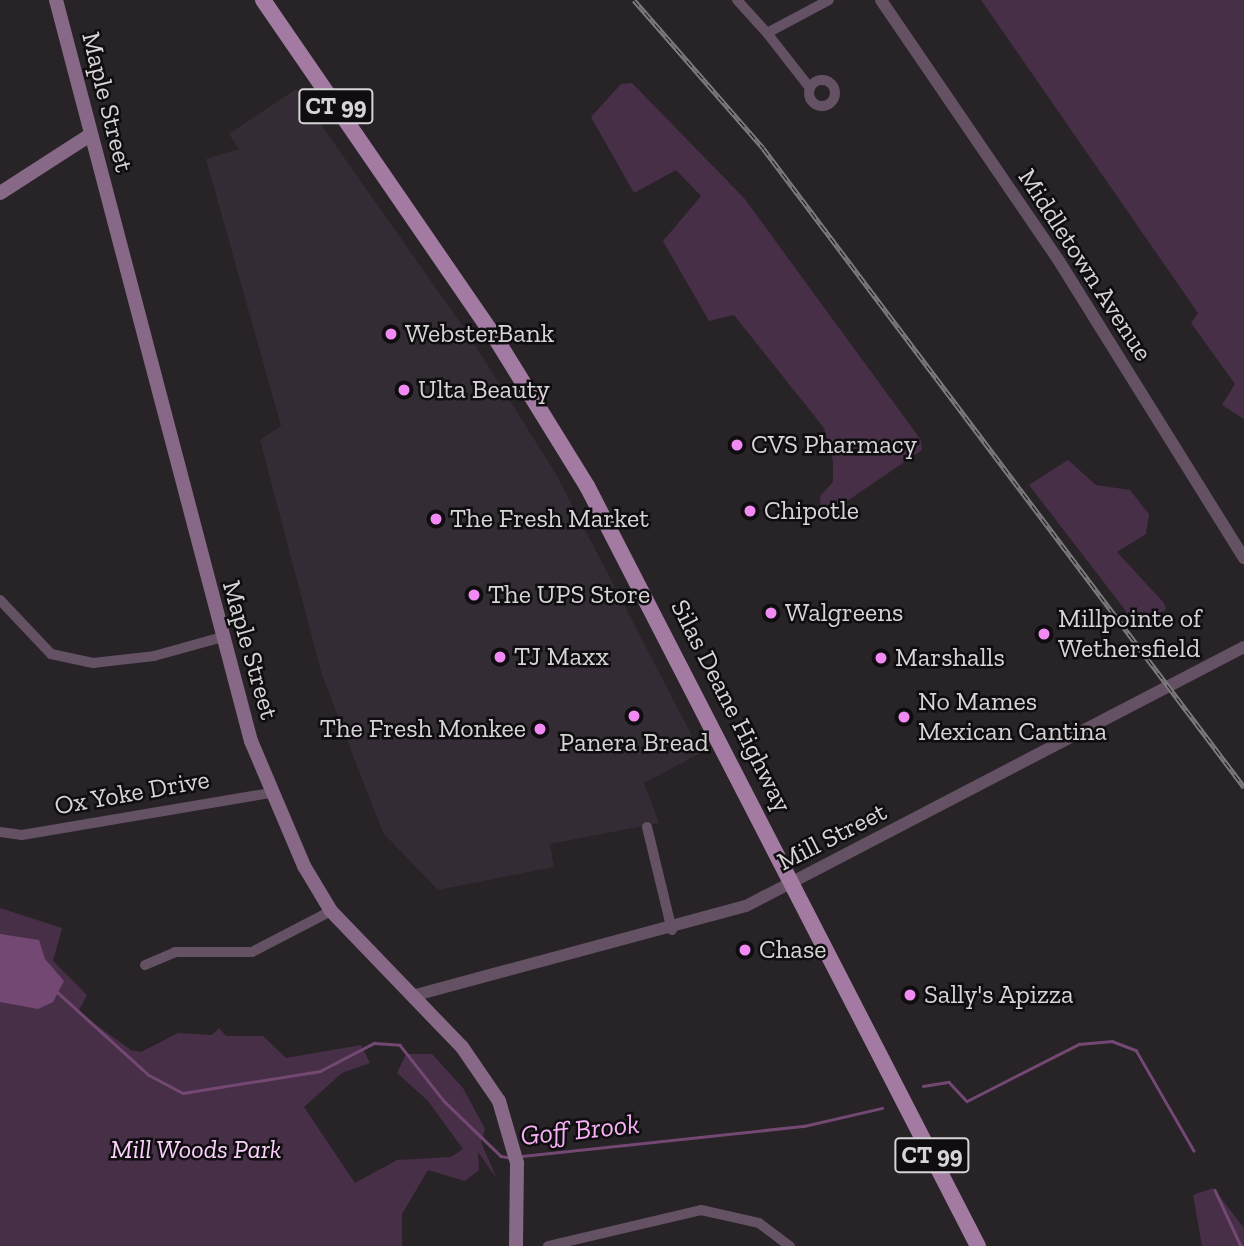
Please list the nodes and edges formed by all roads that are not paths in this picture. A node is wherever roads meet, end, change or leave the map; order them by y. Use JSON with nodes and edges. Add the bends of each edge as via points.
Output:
{"nodes":[{"id":1,"x":56,"y":0,"type":"edge"},
{"id":2,"x":263,"y":0,"type":"edge"},
{"id":3,"x":737,"y":0,"type":"edge"},
{"id":4,"x":829,"y":0,"type":"edge"},
{"id":5,"x":881,"y":0,"type":"edge"},
{"id":6,"x":767,"y":33,"type":"junction"},
{"id":7,"x":810,"y":88,"type":"dead end"},
{"id":8,"x":90,"y":135,"type":"junction"},
{"id":9,"x":0,"y":193,"type":"edge"},
{"id":10,"x":1244,"y":558,"type":"edge"},
{"id":11,"x":0,"y":600,"type":"edge"},
{"id":12,"x":219,"y":638,"type":"junction"},
{"id":13,"x":1244,"y":647,"type":"edge"},
{"id":14,"x":271,"y":793,"type":"junction"},
{"id":15,"x":647,"y":827,"type":"dead end"},
{"id":16,"x":0,"y":832,"type":"edge"},
{"id":17,"x":794,"y":883,"type":"junction"},
{"id":18,"x":331,"y":911,"type":"junction"},
{"id":19,"x":672,"y":930,"type":"junction"},
{"id":20,"x":145,"y":965,"type":"dead end"},
{"id":21,"x":412,"y":996,"type":"junction"},
{"id":22,"x":516,"y":1246,"type":"edge"},
{"id":23,"x":548,"y":1246,"type":"edge"},
{"id":24,"x":790,"y":1246,"type":"edge"},
{"id":25,"x":978,"y":1246,"type":"edge"}],
"edges":[{"from":1,"to":8,"type":"main road","name":"Maple Street"},
{"from":2,"to":17,"type":"main road","name":"Silas Deane Highway","number":"CT 99","via":[[578,469]]},
{"from":3,"to":6,"type":"street"},
{"from":4,"to":6,"type":"street"},
{"from":5,"to":10,"type":"street","name":"Middletown Avenue","via":[[1066,273]]},
{"from":6,"to":7,"type":"street"},
{"from":8,"to":9,"type":"main road"},
{"from":8,"to":12,"type":"main road","name":"Maple Street"},
{"from":11,"to":12,"type":"street","via":[[51,654],[93,663],[154,656]]},
{"from":12,"to":14,"type":"main road","name":"Maple Street"},
{"from":13,"to":17,"type":"street","name":"Mill Street"},
{"from":14,"to":16,"type":"street","name":"Ox Yoke Drive","via":[[22,835]]},
{"from":14,"to":18,"type":"main road","name":"Maple Street"},
{"from":15,"to":19,"type":"street"},
{"from":17,"to":19,"type":"street","name":"Mill Street"},
{"from":17,"to":25,"type":"main road","name":"Silas Deane Highway","number":"CT 99"},
{"from":18,"to":20,"type":"street","via":[[252,952],[175,952]]},
{"from":18,"to":21,"type":"main road","name":"Maple Street"},
{"from":19,"to":21,"type":"street","name":"Mill Street"},
{"from":21,"to":22,"type":"main road","name":"Maple Street","via":[[482,1074],[516,1157]]},
{"from":23,"to":24,"type":"street","via":[[701,1210],[759,1223]]}]}
